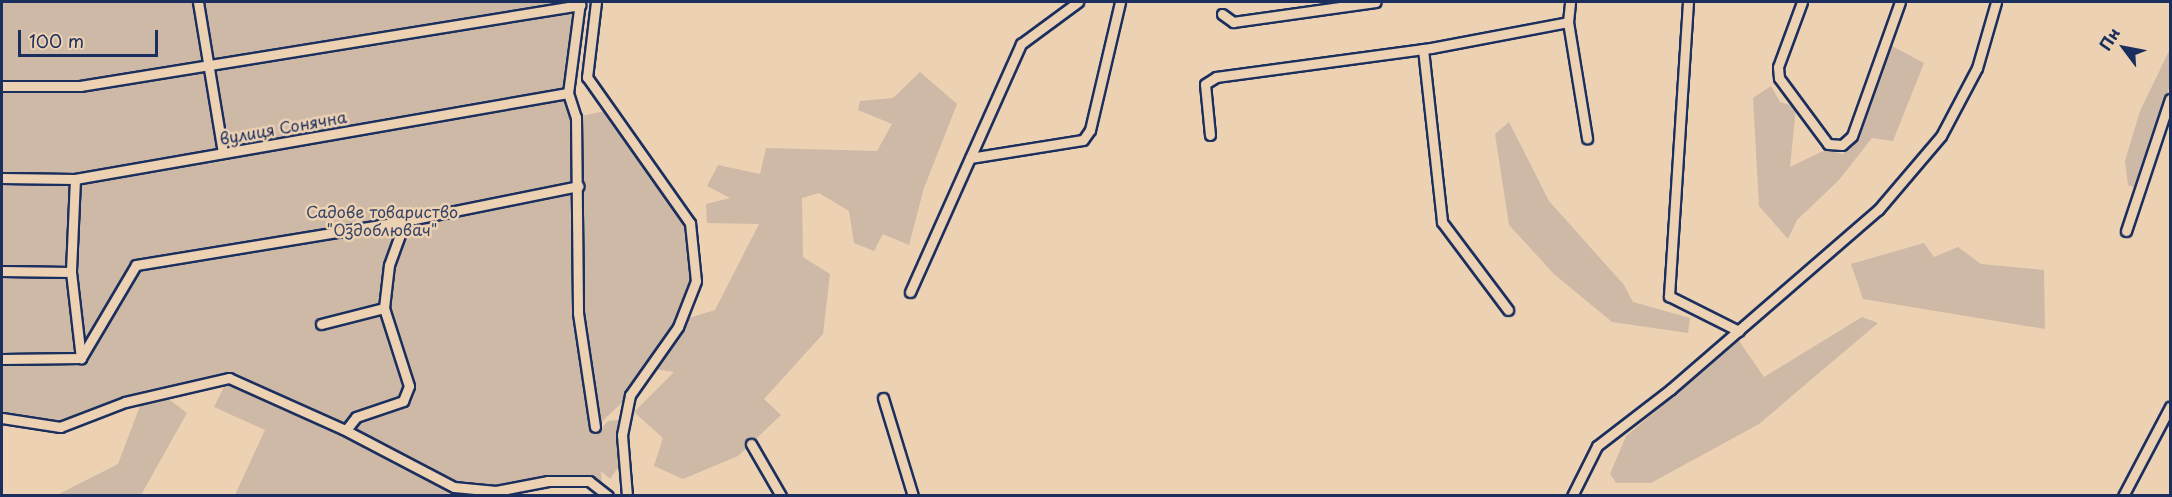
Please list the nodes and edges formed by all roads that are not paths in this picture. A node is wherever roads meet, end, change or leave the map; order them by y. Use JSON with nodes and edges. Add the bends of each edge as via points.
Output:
{"nodes":[{"id":1,"x":198,"y":2,"type":"edge"},
{"id":2,"x":596,"y":2,"type":"edge"},
{"id":3,"x":1078,"y":2,"type":"edge"},
{"id":4,"x":1120,"y":2,"type":"edge"},
{"id":5,"x":1376,"y":2,"type":"edge"},
{"id":6,"x":1570,"y":2,"type":"edge"},
{"id":7,"x":1688,"y":2,"type":"edge"},
{"id":8,"x":1802,"y":2,"type":"edge"},
{"id":9,"x":1900,"y":2,"type":"edge"},
{"id":10,"x":1996,"y":2,"type":"edge"},
{"id":11,"x":580,"y":3,"type":"edge"},
{"id":12,"x":1222,"y":14,"type":"dead end"},
{"id":13,"x":1568,"y":22,"type":"junction"},
{"id":14,"x":1423,"y":49,"type":"junction"},
{"id":15,"x":209,"y":65,"type":"junction"},
{"id":16,"x":2,"y":86,"type":"edge"},
{"id":17,"x":568,"y":93,"type":"junction"},
{"id":18,"x":2170,"y":99,"type":"edge"},
{"id":19,"x":1210,"y":135,"type":"dead end"},
{"id":20,"x":1587,"y":138,"type":"dead end"},
{"id":21,"x":223,"y":153,"type":"junction"},
{"id":22,"x":970,"y":158,"type":"junction"},
{"id":23,"x":2,"y":178,"type":"edge"},
{"id":24,"x":75,"y":179,"type":"junction"},
{"id":25,"x":578,"y":186,"type":"junction"},
{"id":26,"x":405,"y":221,"type":"junction"},
{"id":27,"x":2126,"y":231,"type":"dead end"},
{"id":28,"x":2,"y":271,"type":"edge"},
{"id":29,"x":71,"y":272,"type":"junction"},
{"id":30,"x":910,"y":292,"type":"dead end"},
{"id":31,"x":384,"y":308,"type":"junction"},
{"id":32,"x":1508,"y":310,"type":"dead end"},
{"id":33,"x":321,"y":324,"type":"dead end"},
{"id":34,"x":1738,"y":331,"type":"junction"},
{"id":35,"x":81,"y":358,"type":"junction"},
{"id":36,"x":2,"y":359,"type":"edge"},
{"id":37,"x":882,"y":399,"type":"dead end"},
{"id":38,"x":2170,"y":407,"type":"edge"},
{"id":39,"x":2,"y":418,"type":"edge"},
{"id":40,"x":595,"y":428,"type":"dead end"},
{"id":41,"x":346,"y":430,"type":"junction"},
{"id":42,"x":751,"y":444,"type":"dead end"},
{"id":43,"x":608,"y":495,"type":"edge"},
{"id":44,"x":627,"y":495,"type":"edge"},
{"id":45,"x":781,"y":495,"type":"edge"},
{"id":46,"x":913,"y":495,"type":"edge"},
{"id":47,"x":1572,"y":495,"type":"edge"},
{"id":48,"x":2122,"y":495,"type":"edge"}],
"edges":[{"from":1,"to":15,"type":"street"},
{"from":2,"to":44,"type":"street","via":[[587,77],[690,223],[696,281],[678,327],[630,395],[622,435]]},
{"from":3,"to":22,"type":"street","via":[[1021,44]]},
{"from":4,"to":22,"type":"street","via":[[1090,130],[1083,140]]},
{"from":5,"to":12,"type":"street","via":[[1233,22]]},
{"from":6,"to":13,"type":"street"},
{"from":7,"to":34,"type":"street","via":[[1669,296]]},
{"from":8,"to":9,"type":"street","via":[[1778,67],[1779,78],[1828,144],[1842,145],[1851,136]]},
{"from":10,"to":34,"type":"street","via":[[1977,68],[1941,136],[1878,210]]},
{"from":11,"to":15,"type":"street"},
{"from":11,"to":17,"type":"street"},
{"from":13,"to":14,"type":"street"},
{"from":13,"to":20,"type":"street"},
{"from":14,"to":19,"type":"street","via":[[1216,77],[1205,84]]},
{"from":14,"to":32,"type":"street","via":[[1442,222]]},
{"from":15,"to":16,"type":"street","via":[[80,86]]},
{"from":15,"to":21,"type":"street"},
{"from":17,"to":21,"type":"street","name":"вулиця Сонячна"},
{"from":17,"to":25,"type":"street","via":[[576,117]]},
{"from":18,"to":27,"type":"street"},
{"from":21,"to":24,"type":"street","name":"вулиця Сонячна"},
{"from":22,"to":30,"type":"street"},
{"from":23,"to":24,"type":"street","name":"вулиця Сонячна"},
{"from":24,"to":29,"type":"street"},
{"from":25,"to":26,"type":"street"},
{"from":25,"to":40,"type":"street","via":[[578,313]]},
{"from":26,"to":31,"type":"street","via":[[389,265]]},
{"from":26,"to":35,"type":"street","via":[[136,265]]},
{"from":28,"to":29,"type":"street"},
{"from":29,"to":35,"type":"street"},
{"from":31,"to":33,"type":"street"},
{"from":31,"to":41,"type":"street","via":[[409,387],[404,401],[356,417]]},
{"from":34,"to":47,"type":"street","via":[[1597,446]]},
{"from":35,"to":36,"type":"street"},
{"from":37,"to":46,"type":"street"},
{"from":38,"to":48,"type":"street"},
{"from":39,"to":41,"type":"street","via":[[60,427],[125,402],[229,378]]},
{"from":41,"to":43,"type":"street","via":[[454,487],[496,491],[548,481],[588,481]]},
{"from":42,"to":45,"type":"street"}]}
